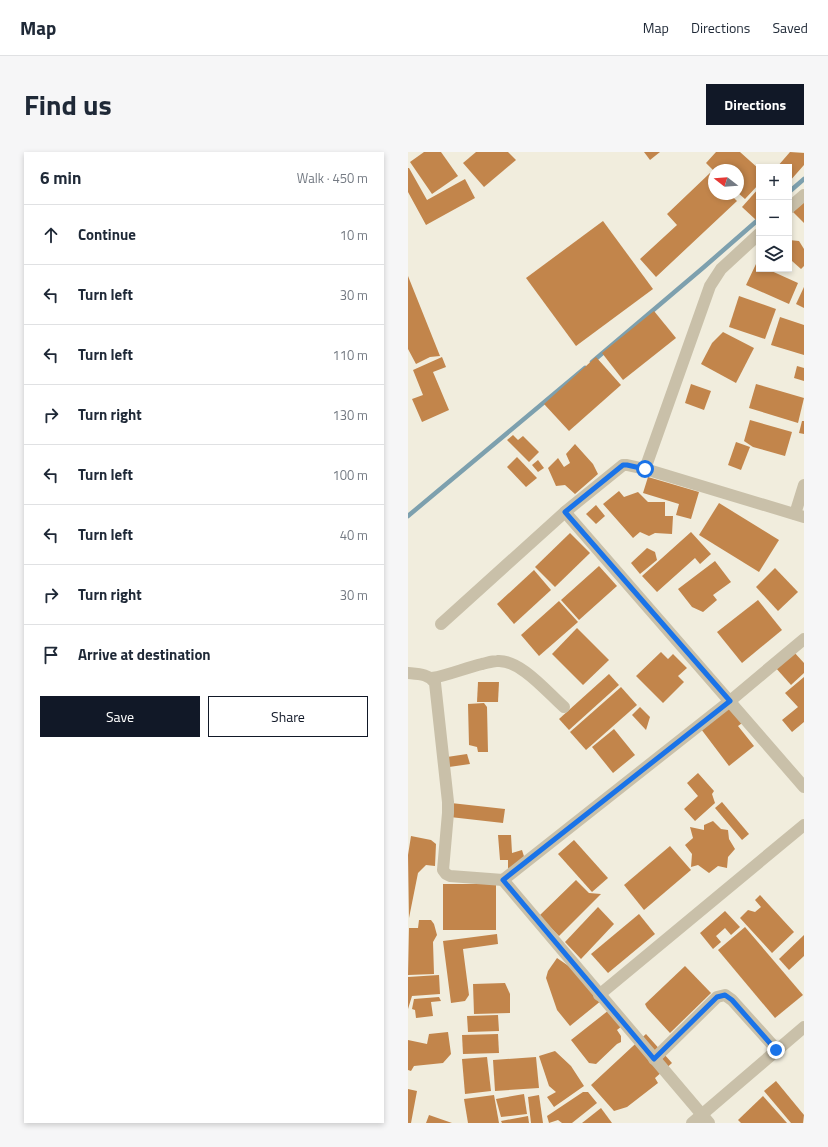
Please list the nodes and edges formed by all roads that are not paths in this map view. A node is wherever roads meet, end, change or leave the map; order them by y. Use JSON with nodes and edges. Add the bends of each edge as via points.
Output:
{"nodes":[{"id":1,"x":804,"y":195,"type":"edge"},
{"id":2,"x":792,"y":205,"type":"edge"},
{"id":3,"x":757,"y":236,"type":"edge"},
{"id":4,"x":645,"y":469,"type":"junction"},
{"id":5,"x":804,"y":485,"type":"edge"},
{"id":6,"x":565,"y":512,"type":"junction"},
{"id":7,"x":800,"y":516,"type":"edge"},
{"id":8,"x":441,"y":624,"type":"dead end"},
{"id":9,"x":804,"y":639,"type":"edge"},
{"id":10,"x":408,"y":673,"type":"edge"},
{"id":11,"x":432,"y":678,"type":"junction"},
{"id":12,"x":730,"y":701,"type":"junction"},
{"id":13,"x":564,"y":706,"type":"dead end"},
{"id":14,"x":804,"y":787,"type":"edge"},
{"id":15,"x":804,"y":825,"type":"edge"},
{"id":16,"x":503,"y":880,"type":"junction"},
{"id":17,"x":599,"y":995,"type":"junction"},
{"id":18,"x":804,"y":1027,"type":"edge"},
{"id":19,"x":776,"y":1050,"type":"junction"},
{"id":20,"x":654,"y":1059,"type":"junction"},
{"id":21,"x":701,"y":1120,"type":"edge"}],
"edges":[{"from":1,"to":2,"type":"street"},
{"from":3,"to":4,"type":"street","via":[[721,269],[710,286]]},
{"from":4,"to":6,"type":"street","via":[[623,465]]},
{"from":4,"to":7,"type":"street"},
{"from":5,"to":7,"type":"street"},
{"from":6,"to":8,"type":"street"},
{"from":6,"to":12,"type":"street"},
{"from":9,"to":12,"type":"street"},
{"from":10,"to":11,"type":"street"},
{"from":11,"to":13,"type":"street","via":[[497,660],[522,669]]},
{"from":11,"to":16,"type":"street","via":[[435,683],[448,802],[443,870],[450,876]]},
{"from":12,"to":14,"type":"street"},
{"from":12,"to":16,"type":"street"},
{"from":15,"to":17,"type":"street"},
{"from":16,"to":17,"type":"street"},
{"from":17,"to":20,"type":"street"},
{"from":18,"to":19,"type":"street"},
{"from":19,"to":20,"type":"street","via":[[725,995],[717,997]]},
{"from":19,"to":21,"type":"street"},
{"from":20,"to":21,"type":"street"}]}
